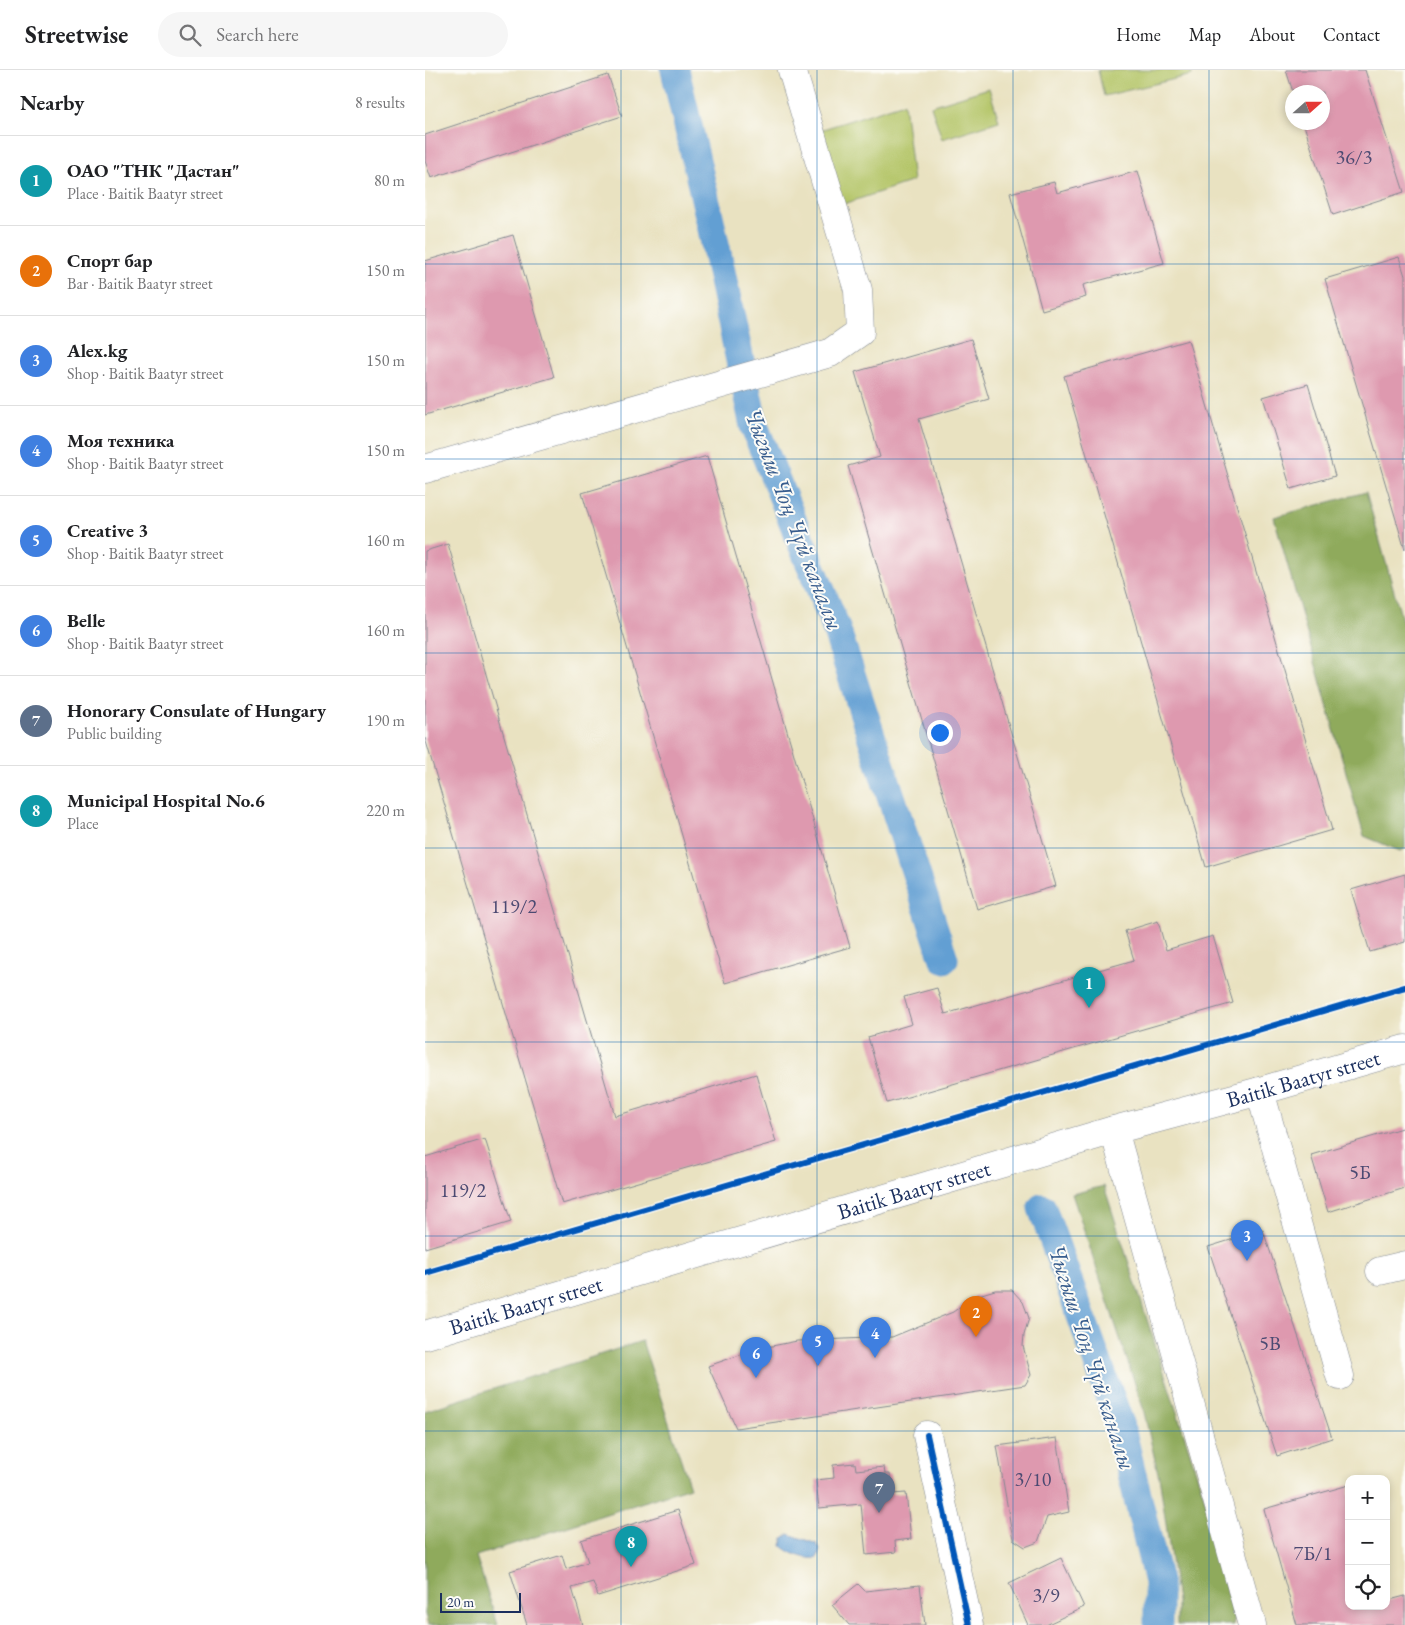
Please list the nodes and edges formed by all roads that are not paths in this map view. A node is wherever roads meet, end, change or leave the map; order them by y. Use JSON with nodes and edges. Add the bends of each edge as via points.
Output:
{"nodes":[{"id":1,"x":791,"y":70,"type":"edge"},
{"id":2,"x":425,"y":469,"type":"edge"},
{"id":3,"x":1405,"y":1049,"type":"edge"},
{"id":4,"x":1260,"y":1091,"type":"junction"},
{"id":5,"x":1114,"y":1130,"type":"junction"},
{"id":6,"x":425,"y":1335,"type":"edge"},
{"id":7,"x":1340,"y":1376,"type":"dead end"},
{"id":8,"x":927,"y":1435,"type":"dead end"},
{"id":9,"x":969,"y":1625,"type":"edge"},
{"id":10,"x":1253,"y":1625,"type":"edge"}],
"edges":[{"from":1,"to":2,"type":"main road","via":[[857,290],[860,332],[829,353]]},
{"from":3,"to":4,"type":"main road","name":"Baitik Baatyr street"},
{"from":4,"to":5,"type":"main road","name":"Baitik Baatyr street"},
{"from":4,"to":7,"type":"main road"},
{"from":5,"to":6,"type":"main road","name":"Baitik Baatyr street"},
{"from":5,"to":10,"type":"main road"},
{"from":8,"to":9,"type":"main road"}]}
